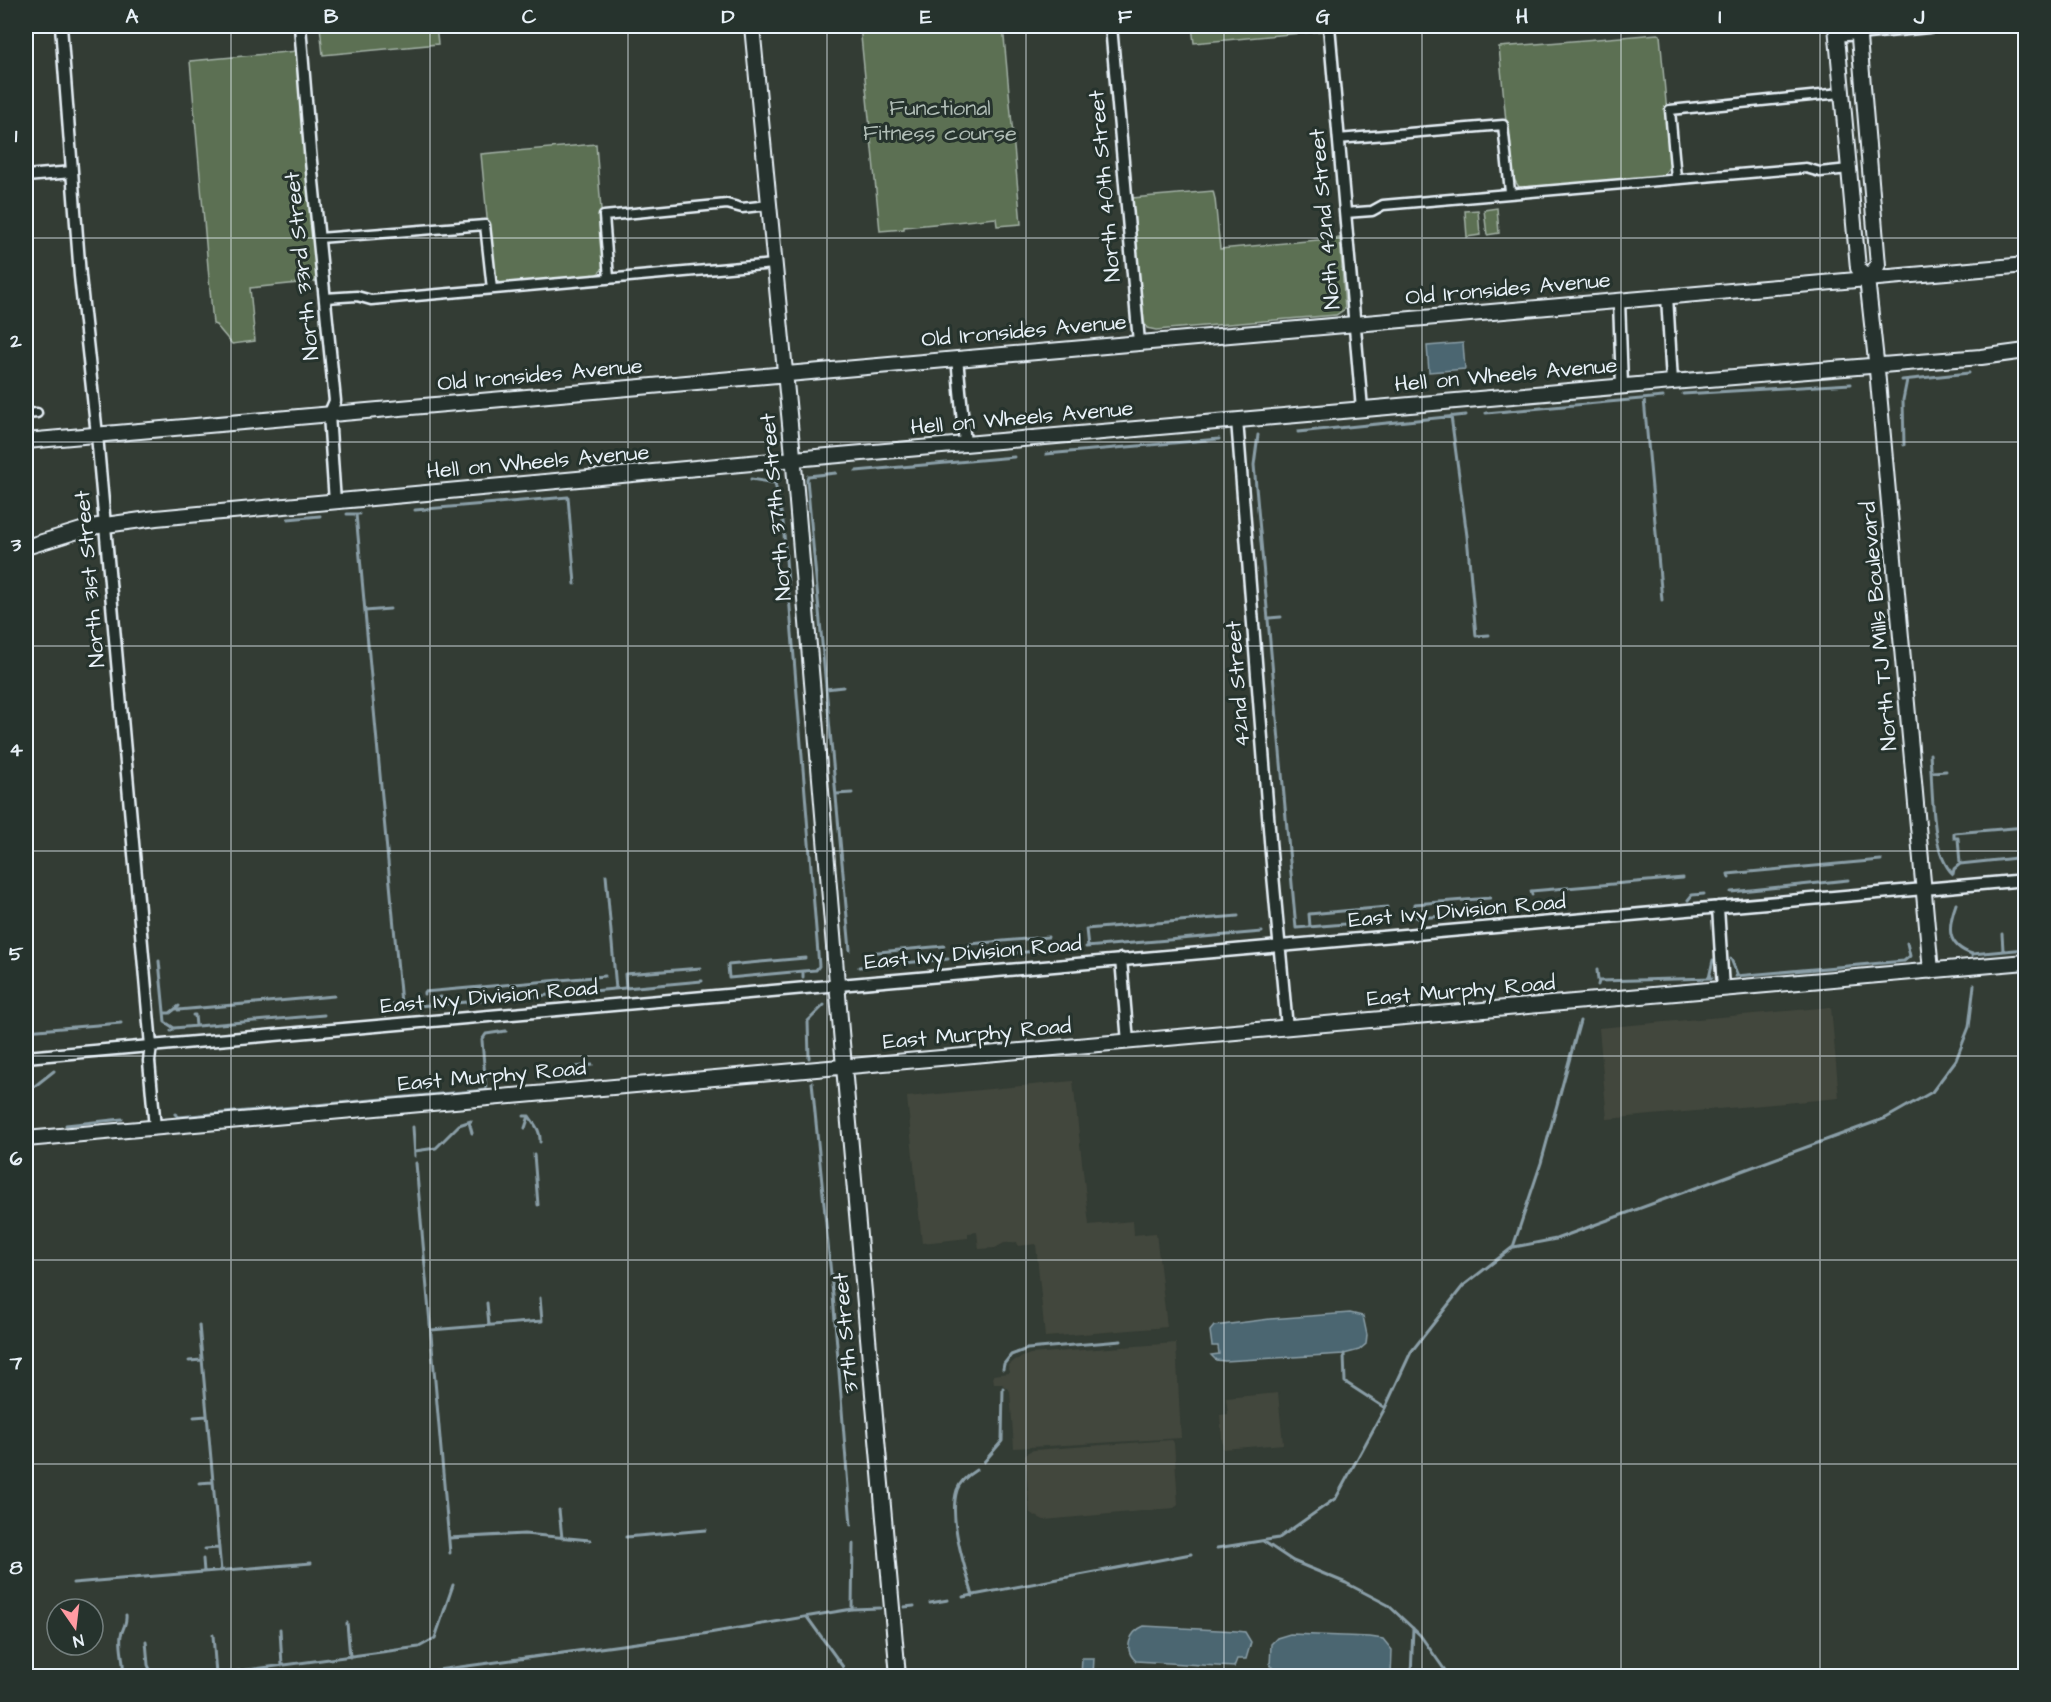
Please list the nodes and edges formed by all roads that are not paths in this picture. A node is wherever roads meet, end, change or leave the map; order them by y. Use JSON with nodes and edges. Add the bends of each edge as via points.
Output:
{"nodes":[{"id":1,"x":61,"y":26,"type":"edge"},
{"id":2,"x":300,"y":26,"type":"edge"},
{"id":3,"x":752,"y":26,"type":"edge"},
{"id":4,"x":1111,"y":26,"type":"edge"},
{"id":5,"x":1329,"y":26,"type":"edge"},
{"id":6,"x":1940,"y":26,"type":"edge"},
{"id":7,"x":1858,"y":30,"type":"edge"},
{"id":8,"x":1836,"y":31,"type":"edge"},
{"id":9,"x":1841,"y":93,"type":"junction"},
{"id":10,"x":1338,"y":139,"type":"junction"},
{"id":11,"x":1849,"y":169,"type":"junction"},
{"id":12,"x":72,"y":172,"type":"junction"},
{"id":13,"x":26,"y":176,"type":"edge"},
{"id":14,"x":1676,"y":178,"type":"junction"},
{"id":15,"x":1510,"y":192,"type":"junction"},
{"id":16,"x":769,"y":205,"type":"junction"},
{"id":17,"x":1345,"y":213,"type":"junction"},
{"id":18,"x":319,"y":238,"type":"junction"},
{"id":19,"x":774,"y":264,"type":"junction"},
{"id":20,"x":2025,"y":265,"type":"edge"},
{"id":21,"x":609,"y":278,"type":"junction"},
{"id":22,"x":1868,"y":278,"type":"junction"},
{"id":23,"x":492,"y":289,"type":"junction"},
{"id":24,"x":1667,"y":296,"type":"junction"},
{"id":25,"x":325,"y":298,"type":"junction"},
{"id":26,"x":1619,"y":300,"type":"junction"},
{"id":27,"x":1354,"y":323,"type":"junction"},
{"id":28,"x":1139,"y":342,"type":"junction"},
{"id":29,"x":2025,"y":351,"type":"edge"},
{"id":30,"x":957,"y":358,"type":"junction"},
{"id":31,"x":1876,"y":365,"type":"junction"},
{"id":32,"x":785,"y":374,"type":"junction"},
{"id":33,"x":1672,"y":381,"type":"junction"},
{"id":34,"x":1622,"y":386,"type":"junction"},
{"id":35,"x":1362,"y":409,"type":"junction"},
{"id":36,"x":37,"y":413,"type":"dead end"},
{"id":37,"x":26,"y":414,"type":"edge"},
{"id":38,"x":329,"y":415,"type":"junction"},
{"id":39,"x":1237,"y":420,"type":"junction"},
{"id":40,"x":97,"y":435,"type":"junction"},
{"id":41,"x":26,"y":441,"type":"edge"},
{"id":42,"x":965,"y":444,"type":"junction"},
{"id":43,"x":794,"y":459,"type":"junction"},
{"id":44,"x":334,"y":502,"type":"junction"},
{"id":45,"x":105,"y":525,"type":"junction"},
{"id":46,"x":26,"y":547,"type":"edge"},
{"id":47,"x":2025,"y":880,"type":"edge"},
{"id":48,"x":1924,"y":890,"type":"junction"},
{"id":49,"x":1718,"y":908,"type":"junction"},
{"id":50,"x":1281,"y":945,"type":"junction"},
{"id":51,"x":1120,"y":959,"type":"junction"},
{"id":52,"x":2025,"y":962,"type":"edge"},
{"id":53,"x":1931,"y":970,"type":"junction"},
{"id":54,"x":837,"y":985,"type":"junction"},
{"id":55,"x":1723,"y":989,"type":"junction"},
{"id":56,"x":1287,"y":1028,"type":"junction"},
{"id":57,"x":1128,"y":1042,"type":"junction"},
{"id":58,"x":152,"y":1046,"type":"junction"},
{"id":59,"x":26,"y":1057,"type":"edge"},
{"id":60,"x":844,"y":1067,"type":"junction"},
{"id":61,"x":155,"y":1128,"type":"junction"},
{"id":62,"x":26,"y":1139,"type":"edge"},
{"id":63,"x":898,"y":1677,"type":"edge"}],
"edges":[{"from":1,"to":12,"type":"street","name":"North 31st Street"},
{"from":2,"to":18,"type":"street","name":"North 33rd Street"},
{"from":3,"to":16,"type":"street","name":"North 37th Street"},
{"from":4,"to":28,"type":"street","name":"North 40th Street"},
{"from":5,"to":10,"type":"street","name":"Noth 42nd Street"},
{"from":6,"to":7,"type":"street"},
{"from":7,"to":8,"type":"street"},
{"from":7,"to":22,"type":"street","name":"North TJ Mills Boulevard","via":[[1878,265]]},
{"from":8,"to":9,"type":"street","name":"North TJ Mills Boulevard"},
{"from":9,"to":11,"type":"street","name":"North TJ Mills Boulevard"},
{"from":9,"to":14,"type":"street","via":[[1670,110]]},
{"from":10,"to":15,"type":"street","via":[[1503,125]]},
{"from":10,"to":17,"type":"street","name":"Noth 42nd Street"},
{"from":11,"to":14,"type":"street","via":[[1820,172],[1806,168]]},
{"from":11,"to":22,"type":"street","name":"North TJ Mills Boulevard","via":[[1858,268]]},
{"from":12,"to":13,"type":"street"},
{"from":12,"to":40,"type":"street","name":"North 31st Street"},
{"from":14,"to":15,"type":"street"},
{"from":15,"to":17,"type":"street","via":[[1383,204],[1372,211]]},
{"from":16,"to":19,"type":"street","name":"North 37th Street"},
{"from":16,"to":21,"type":"street","via":[[742,208],[727,204],[604,216]]},
{"from":17,"to":27,"type":"street","name":"Noth 42nd Street"},
{"from":18,"to":23,"type":"street","via":[[485,225]]},
{"from":18,"to":25,"type":"street","name":"North 33rd Street"},
{"from":19,"to":21,"type":"street"},
{"from":19,"to":32,"type":"street","name":"North 37th Street"},
{"from":20,"to":22,"type":"street","name":"Old Ironsides Avenue"},
{"from":21,"to":23,"type":"street"},
{"from":22,"to":24,"type":"street","name":"Old Ironsides Avenue"},
{"from":22,"to":31,"type":"street","name":"North TJ Mills Boulevard"},
{"from":23,"to":25,"type":"street","via":[[371,300],[357,296]]},
{"from":24,"to":26,"type":"street","name":"Old Ironsides Avenue"},
{"from":24,"to":33,"type":"street"},
{"from":25,"to":38,"type":"street","name":"North 33rd Street","via":[[335,401]]},
{"from":26,"to":27,"type":"street","name":"Old Ironsides Avenue"},
{"from":26,"to":34,"type":"street"},
{"from":27,"to":28,"type":"street","name":"Old Ironsides Avenue"},
{"from":27,"to":35,"type":"street","name":"Noth 42nd Street"},
{"from":28,"to":30,"type":"street","name":"Old Ironsides Avenue"},
{"from":29,"to":31,"type":"street","name":"Hell on Wheels Avenue"},
{"from":30,"to":32,"type":"street","name":"Old Ironsides Avenue"},
{"from":30,"to":42,"type":"street"},
{"from":31,"to":33,"type":"street","name":"Hell on Wheels Avenue"},
{"from":31,"to":48,"type":"street","name":"North TJ Mills Boulevard"},
{"from":32,"to":38,"type":"street","name":"Old Ironsides Avenue"},
{"from":32,"to":43,"type":"street","name":"North 37th Street"},
{"from":33,"to":34,"type":"street","name":"Hell on Wheels Avenue"},
{"from":34,"to":35,"type":"street","name":"Hell on Wheels Avenue"},
{"from":35,"to":39,"type":"street","name":"Hell on Wheels Avenue"},
{"from":36,"to":37,"type":"street"},
{"from":38,"to":40,"type":"street","name":"Old Ironsides Avenue"},
{"from":38,"to":44,"type":"street","name":"North 33rd Street"},
{"from":39,"to":42,"type":"street","name":"Hell on Wheels Avenue"},
{"from":39,"to":50,"type":"street","name":"42nd Street"},
{"from":40,"to":41,"type":"street","name":"Old Ironsides Avenue"},
{"from":40,"to":45,"type":"street","name":"North 31st Street"},
{"from":42,"to":43,"type":"street","name":"Hell on Wheels Avenue"},
{"from":43,"to":44,"type":"street","name":"Hell on Wheels Avenue"},
{"from":43,"to":54,"type":"street","name":"North 37th Street"},
{"from":44,"to":45,"type":"street","name":"Hell on Wheels Avenue"},
{"from":45,"to":46,"type":"street","name":"Hell on Wheels Avenue"},
{"from":45,"to":58,"type":"street","name":"North 31st Street"},
{"from":47,"to":48,"type":"street","name":"East Ivy Division Road"},
{"from":48,"to":49,"type":"street","name":"East Ivy Division Road"},
{"from":48,"to":53,"type":"street","name":"North TJ Mills Boulevard"},
{"from":49,"to":50,"type":"street","name":"East Ivy Division Road"},
{"from":49,"to":55,"type":"street"},
{"from":50,"to":51,"type":"street","name":"East Ivy Division Road"},
{"from":50,"to":56,"type":"street","name":"42nd Street"},
{"from":51,"to":54,"type":"street","name":"East Ivy Division Road"},
{"from":51,"to":57,"type":"street"},
{"from":52,"to":53,"type":"street","name":"East Murphy Road"},
{"from":53,"to":55,"type":"street","name":"East Murphy Road"},
{"from":54,"to":58,"type":"street","name":"East Ivy Division Road"},
{"from":54,"to":60,"type":"street","name":"37th Street"},
{"from":55,"to":56,"type":"street","name":"East Murphy Road"},
{"from":56,"to":57,"type":"street","name":"East Murphy Road"},
{"from":57,"to":60,"type":"street","name":"East Murphy Road"},
{"from":58,"to":59,"type":"street","name":"East Ivy Division Road"},
{"from":58,"to":61,"type":"street","name":"North 31st Street","via":[[149,1061]]},
{"from":60,"to":61,"type":"street","name":"East Murphy Road"},
{"from":60,"to":63,"type":"street","name":"37th Street"},
{"from":61,"to":62,"type":"street","name":"East Murphy Road"}]}
